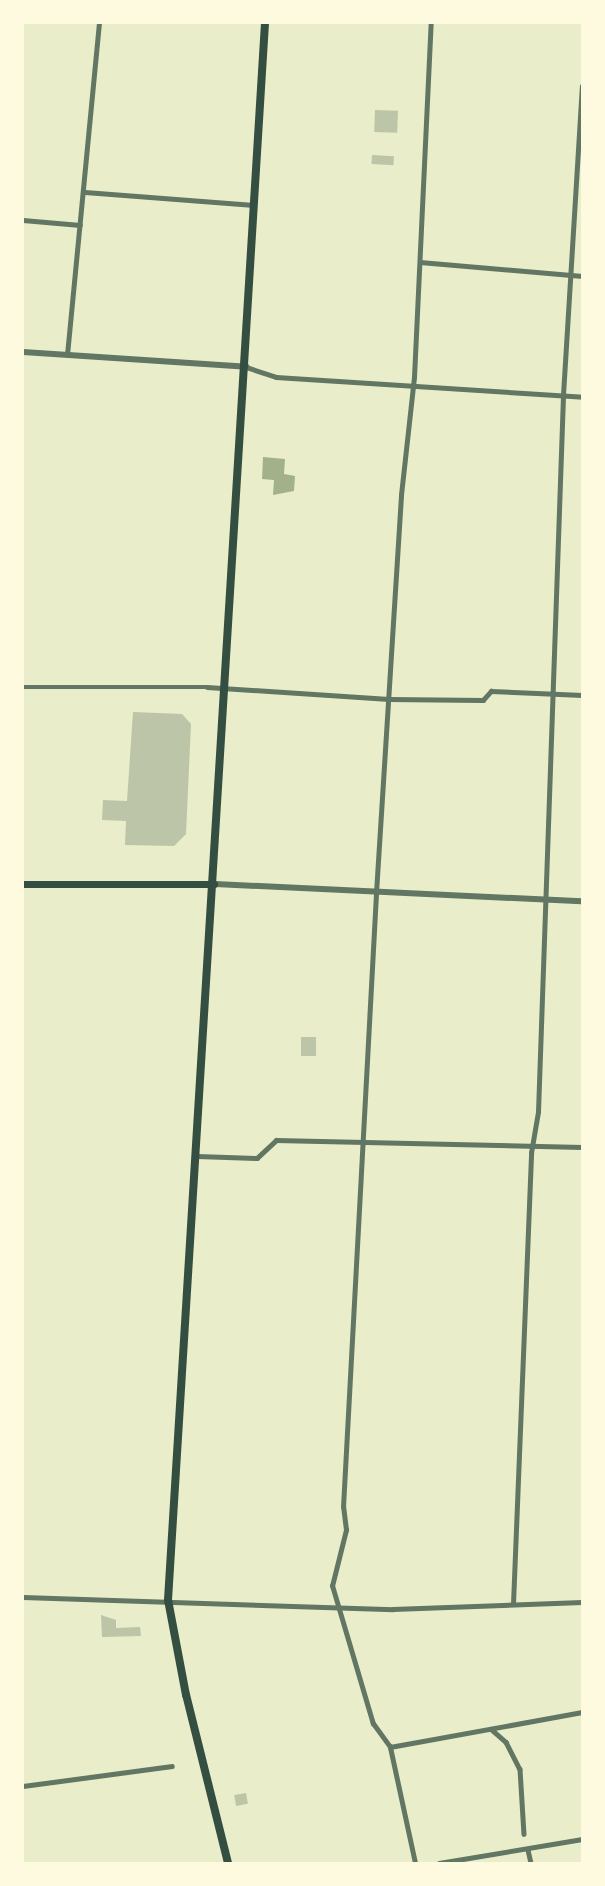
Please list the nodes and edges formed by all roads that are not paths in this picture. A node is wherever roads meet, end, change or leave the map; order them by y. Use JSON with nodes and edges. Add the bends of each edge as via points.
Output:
{"nodes":[{"id":1,"x":99,"y":23,"type":"edge"},
{"id":2,"x":265,"y":23,"type":"edge"},
{"id":3,"x":431,"y":23,"type":"edge"},
{"id":4,"x":582,"y":87,"type":"edge"},
{"id":5,"x":85,"y":192,"type":"junction"},
{"id":6,"x":255,"y":205,"type":"junction"},
{"id":7,"x":23,"y":220,"type":"edge"},
{"id":8,"x":80,"y":225,"type":"junction"},
{"id":9,"x":420,"y":261,"type":"junction"},
{"id":10,"x":573,"y":276,"type":"junction"},
{"id":11,"x":582,"y":276,"type":"edge"},
{"id":12,"x":23,"y":352,"type":"edge"},
{"id":13,"x":67,"y":355,"type":"junction"},
{"id":14,"x":246,"y":367,"type":"junction"},
{"id":15,"x":413,"y":387,"type":"junction"},
{"id":16,"x":564,"y":395,"type":"junction"},
{"id":17,"x":582,"y":397,"type":"edge"},
{"id":18,"x":23,"y":687,"type":"edge"},
{"id":19,"x":227,"y":689,"type":"junction"},
{"id":20,"x":552,"y":693,"type":"junction"},
{"id":21,"x":582,"y":695,"type":"edge"},
{"id":22,"x":389,"y":699,"type":"junction"},
{"id":23,"x":23,"y":884,"type":"edge"},
{"id":24,"x":215,"y":884,"type":"junction"},
{"id":25,"x":376,"y":893,"type":"junction"},
{"id":26,"x":546,"y":899,"type":"junction"},
{"id":27,"x":582,"y":901,"type":"edge"},
{"id":28,"x":364,"y":1141,"type":"junction"},
{"id":29,"x":532,"y":1145,"type":"junction"},
{"id":30,"x":582,"y":1147,"type":"edge"},
{"id":31,"x":197,"y":1156,"type":"junction"},
{"id":32,"x":23,"y":1597,"type":"edge"},
{"id":33,"x":168,"y":1601,"type":"junction"},
{"id":34,"x":582,"y":1602,"type":"edge"},
{"id":35,"x":513,"y":1604,"type":"junction"},
{"id":36,"x":340,"y":1607,"type":"junction"},
{"id":37,"x":582,"y":1712,"type":"edge"},
{"id":38,"x":491,"y":1729,"type":"junction"},
{"id":39,"x":390,"y":1747,"type":"junction"},
{"id":40,"x":172,"y":1766,"type":"dead end"},
{"id":41,"x":23,"y":1786,"type":"edge"},
{"id":42,"x":524,"y":1834,"type":"dead end"},
{"id":43,"x":582,"y":1839,"type":"edge"},
{"id":44,"x":528,"y":1850,"type":"junction"},
{"id":45,"x":228,"y":1863,"type":"edge"},
{"id":46,"x":415,"y":1863,"type":"edge"},
{"id":47,"x":439,"y":1863,"type":"edge"},
{"id":48,"x":531,"y":1863,"type":"edge"}],
"edges":[{"from":1,"to":5,"type":"street"},
{"from":2,"to":6,"type":"main road"},
{"from":3,"to":9,"type":"street"},
{"from":4,"to":10,"type":"street"},
{"from":5,"to":6,"type":"street"},
{"from":5,"to":8,"type":"street"},
{"from":6,"to":14,"type":"main road"},
{"from":7,"to":8,"type":"street"},
{"from":8,"to":13,"type":"street"},
{"from":9,"to":10,"type":"street"},
{"from":9,"to":15,"type":"street"},
{"from":10,"to":11,"type":"street"},
{"from":10,"to":16,"type":"street"},
{"from":12,"to":13,"type":"street"},
{"from":13,"to":14,"type":"street"},
{"from":14,"to":15,"type":"street","via":[[269,376]]},
{"from":14,"to":19,"type":"main road"},
{"from":15,"to":16,"type":"street"},
{"from":15,"to":22,"type":"street","via":[[401,495]]},
{"from":16,"to":17,"type":"street"},
{"from":16,"to":20,"type":"street"},
{"from":18,"to":19,"type":"street"},
{"from":19,"to":22,"type":"street"},
{"from":19,"to":24,"type":"main road"},
{"from":20,"to":21,"type":"street"},
{"from":20,"to":22,"type":"street","via":[[491,691],[483,700]]},
{"from":20,"to":26,"type":"street"},
{"from":22,"to":25,"type":"street"},
{"from":23,"to":24,"type":"main road"},
{"from":24,"to":25,"type":"street"},
{"from":24,"to":31,"type":"main road"},
{"from":25,"to":26,"type":"street"},
{"from":25,"to":28,"type":"street"},
{"from":26,"to":27,"type":"street"},
{"from":26,"to":29,"type":"street","via":[[538,1112]]},
{"from":28,"to":29,"type":"street"},
{"from":28,"to":31,"type":"street","via":[[276,1140],[257,1158]]},
{"from":28,"to":36,"type":"street","via":[[343,1498],[346,1530],[332,1586]]},
{"from":29,"to":30,"type":"street"},
{"from":29,"to":35,"type":"street"},
{"from":31,"to":33,"type":"main road"},
{"from":32,"to":33,"type":"street"},
{"from":33,"to":36,"type":"street"},
{"from":33,"to":45,"type":"main road"},
{"from":34,"to":35,"type":"street"},
{"from":35,"to":36,"type":"street"},
{"from":36,"to":39,"type":"street","via":[[377,1734]]},
{"from":37,"to":38,"type":"street"},
{"from":38,"to":39,"type":"street"},
{"from":38,"to":42,"type":"street","via":[[506,1742],[520,1769]]},
{"from":39,"to":46,"type":"street"},
{"from":40,"to":41,"type":"street"},
{"from":43,"to":44,"type":"street"},
{"from":44,"to":47,"type":"street"},
{"from":44,"to":48,"type":"street"}]}
